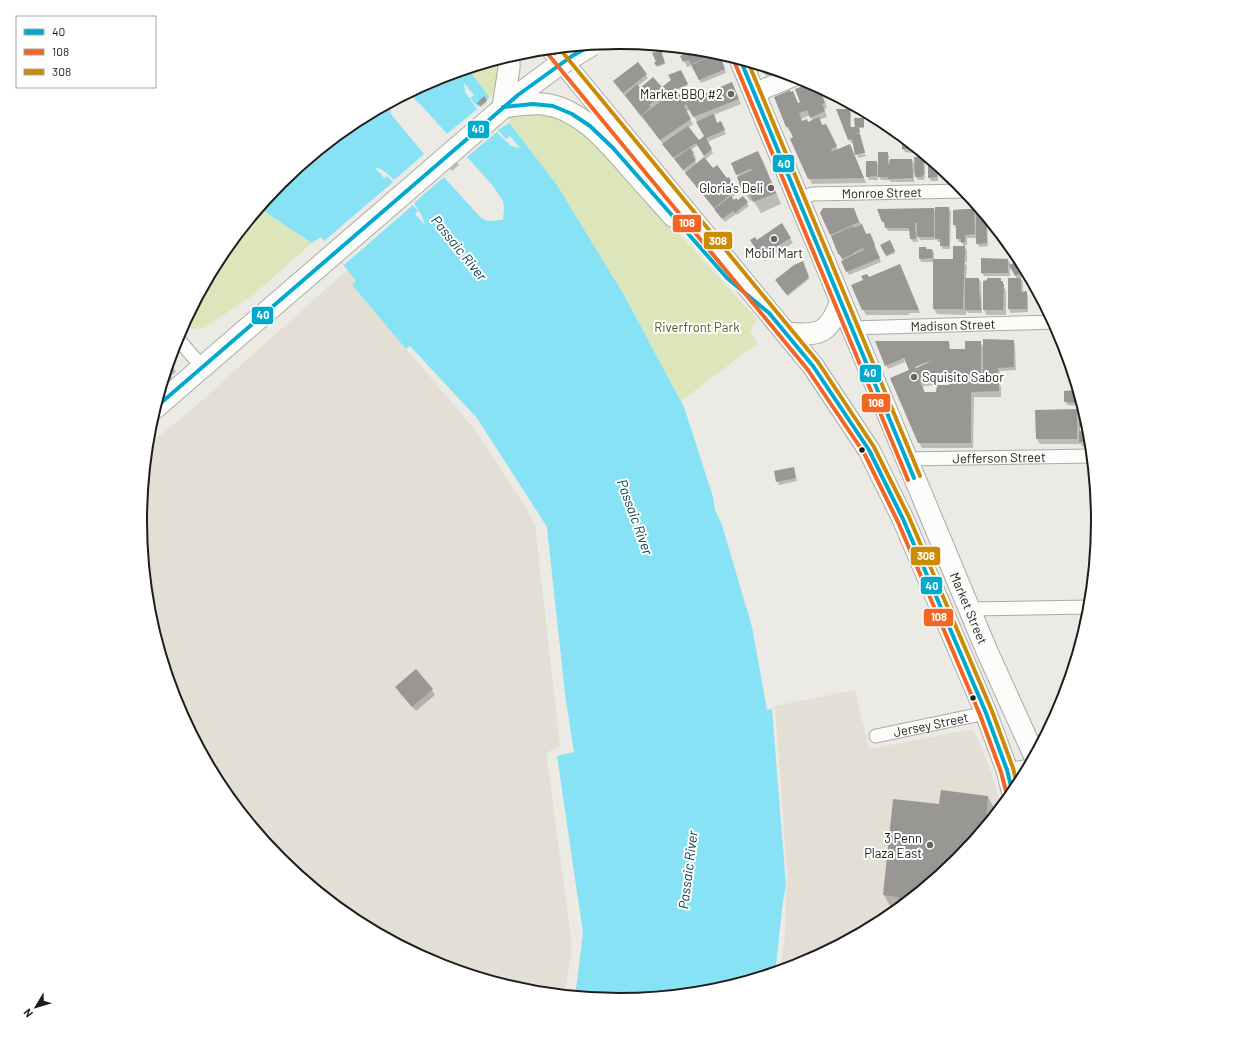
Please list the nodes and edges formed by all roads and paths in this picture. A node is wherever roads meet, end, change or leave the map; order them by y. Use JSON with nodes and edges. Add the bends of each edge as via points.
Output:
{"nodes":[{"id":1,"x":583,"y":51,"type":"edge"},
{"id":2,"x":556,"y":53,"type":"edge"},
{"id":3,"x":509,"y":62,"type":"edge"},
{"id":4,"x":743,"y":65,"type":"edge"},
{"id":5,"x":786,"y":80,"type":"edge"},
{"id":6,"x":754,"y":93,"type":"junction"},
{"id":7,"x":513,"y":97,"type":"junction"},
{"id":8,"x":958,"y":191,"type":"edge"},
{"id":9,"x":798,"y":200,"type":"junction"},
{"id":10,"x":840,"y":303,"type":"junction"},
{"id":11,"x":769,"y":312,"type":"junction"},
{"id":12,"x":1047,"y":322,"type":"edge"},
{"id":13,"x":851,"y":328,"type":"junction"},
{"id":14,"x":786,"y":333,"type":"junction"},
{"id":15,"x":182,"y":344,"type":"edge"},
{"id":16,"x":813,"y":366,"type":"junction"},
{"id":17,"x":202,"y":367,"type":"junction"},
{"id":18,"x":162,"y":402,"type":"edge"},
{"id":19,"x":1087,"y":456,"type":"edge"},
{"id":20,"x":906,"y":458,"type":"junction"},
{"id":21,"x":1084,"y":607,"type":"edge"},
{"id":22,"x":970,"y":609,"type":"junction"},
{"id":23,"x":986,"y":713,"type":"junction"},
{"id":24,"x":876,"y":736,"type":"dead end"},
{"id":25,"x":1021,"y":769,"type":"edge"},
{"id":26,"x":1020,"y":772,"type":"edge"}],
"edges":[{"from":1,"to":7,"type":"main road","bridge":true},
{"from":2,"to":11,"type":"main road"},
{"from":3,"to":7,"type":"main road"},
{"from":4,"to":6,"type":"main road","name":"Market Street"},
{"from":5,"to":6,"type":"street"},
{"from":6,"to":9,"type":"main road","name":"Market Street"},
{"from":7,"to":11,"type":"main road","via":[[557,108],[576,116],[594,129],[727,278]]},
{"from":7,"to":17,"type":"main road"},
{"from":8,"to":9,"type":"street","name":"Monroe Street","via":[[812,194]]},
{"from":9,"to":10,"type":"main road","name":"Market Street"},
{"from":10,"to":13,"type":"main road","name":"Market Street"},
{"from":10,"to":14,"type":"main road","via":[[827,327],[818,333]]},
{"from":11,"to":14,"type":"main road"},
{"from":12,"to":13,"type":"street","name":"Madison Street"},
{"from":13,"to":20,"type":"main road","name":"Market Street"},
{"from":14,"to":16,"type":"main road"},
{"from":15,"to":17,"type":"street"},
{"from":16,"to":20,"type":"main road","via":[[846,396],[886,453]]},
{"from":16,"to":23,"type":"main road","name":"Market Street","via":[[876,464],[903,519]]},
{"from":17,"to":18,"type":"main road"},
{"from":19,"to":20,"type":"street","name":"Jefferson Street"},
{"from":20,"to":22,"type":"main road","name":"Market Street"},
{"from":21,"to":22,"type":"street"},
{"from":22,"to":25,"type":"main road","name":"Market Street","via":[[1026,737]]},
{"from":23,"to":24,"type":"street","name":"Jersey Street"},
{"from":23,"to":26,"type":"main road","name":"Market Street"}]}
